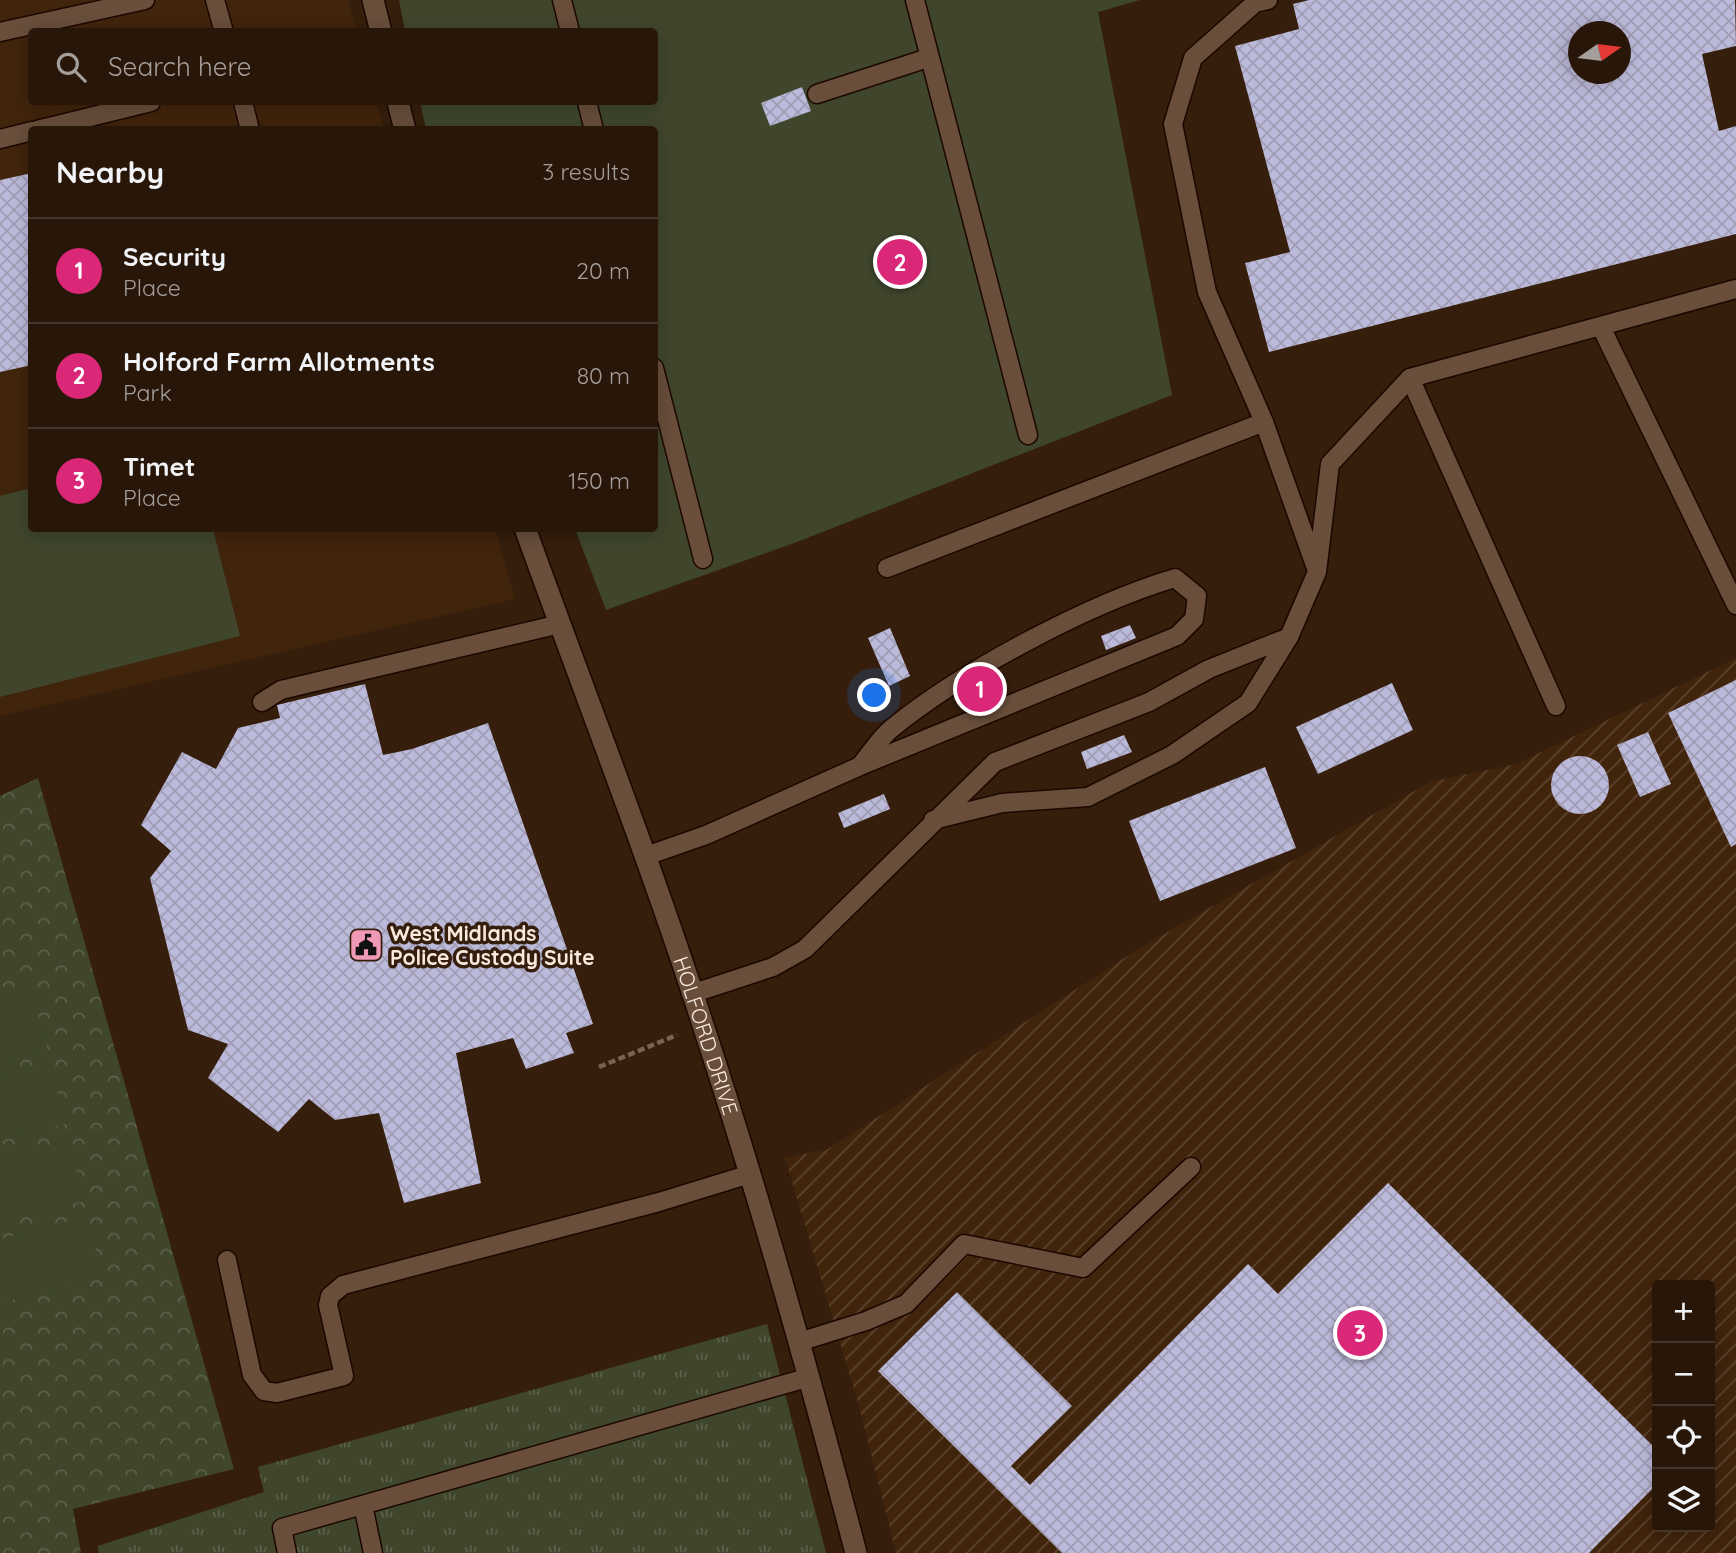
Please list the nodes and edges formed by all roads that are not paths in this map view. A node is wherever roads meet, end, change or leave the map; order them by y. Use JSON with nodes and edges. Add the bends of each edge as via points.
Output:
{"nodes":[{"id":1,"x":145,"y":0,"type":"edge"},
{"id":2,"x":215,"y":0,"type":"edge"},
{"id":3,"x":373,"y":0,"type":"edge"},
{"id":4,"x":562,"y":0,"type":"edge"},
{"id":5,"x":915,"y":0,"type":"edge"},
{"id":6,"x":1268,"y":0,"type":"edge"},
{"id":7,"x":223,"y":28,"type":"edge"},
{"id":8,"x":380,"y":28,"type":"edge"},
{"id":9,"x":569,"y":28,"type":"edge"},
{"id":10,"x":0,"y":32,"type":"edge"},
{"id":11,"x":928,"y":58,"type":"junction"},
{"id":12,"x":817,"y":94,"type":"dead end"},
{"id":13,"x":140,"y":105,"type":"edge"},
{"id":14,"x":244,"y":105,"type":"edge"},
{"id":15,"x":399,"y":105,"type":"edge"},
{"id":16,"x":588,"y":105,"type":"edge"},
{"id":17,"x":53,"y":126,"type":"edge"},
{"id":18,"x":249,"y":126,"type":"edge"},
{"id":19,"x":404,"y":126,"type":"edge"},
{"id":20,"x":593,"y":126,"type":"edge"},
{"id":21,"x":28,"y":132,"type":"edge"},
{"id":22,"x":0,"y":139,"type":"edge"},
{"id":23,"x":1736,"y":289,"type":"edge"},
{"id":24,"x":1601,"y":327,"type":"junction"},
{"id":25,"x":1410,"y":378,"type":"junction"},
{"id":26,"x":658,"y":384,"type":"edge"},
{"id":27,"x":1264,"y":422,"type":"junction"},
{"id":28,"x":1028,"y":435,"type":"dead end"},
{"id":29,"x":526,"y":532,"type":"edge"},
{"id":30,"x":703,"y":559,"type":"dead end"},
{"id":31,"x":887,"y":568,"type":"dead end"},
{"id":32,"x":1317,"y":572,"type":"junction"},
{"id":33,"x":1736,"y":605,"type":"edge"},
{"id":34,"x":560,"y":624,"type":"junction"},
{"id":35,"x":1289,"y":637,"type":"junction"},
{"id":36,"x":262,"y":702,"type":"dead end"},
{"id":37,"x":1556,"y":706,"type":"dead end"},
{"id":38,"x":860,"y":766,"type":"junction"},
{"id":39,"x":933,"y":820,"type":"junction"},
{"id":40,"x":646,"y":856,"type":"junction"},
{"id":41,"x":691,"y":993,"type":"junction"},
{"id":42,"x":1191,"y":1167,"type":"dead end"},
{"id":43,"x":750,"y":1174,"type":"junction"},
{"id":44,"x":227,"y":1260,"type":"dead end"},
{"id":45,"x":800,"y":1342,"type":"junction"},
{"id":46,"x":810,"y":1377,"type":"junction"},
{"id":47,"x":363,"y":1505,"type":"junction"},
{"id":48,"x":287,"y":1553,"type":"edge"},
{"id":49,"x":373,"y":1553,"type":"edge"},
{"id":50,"x":856,"y":1553,"type":"edge"}],
"edges":[{"from":1,"to":10,"type":"lane"},
{"from":2,"to":7,"type":"lane"},
{"from":3,"to":8,"type":"street"},
{"from":4,"to":9,"type":"lane"},
{"from":5,"to":11,"type":"lane"},
{"from":6,"to":27,"type":"lane","via":[[1255,4],[1193,58],[1173,124],[1207,292]]},
{"from":11,"to":12,"type":"lane"},
{"from":11,"to":28,"type":"lane"},
{"from":13,"to":17,"type":"lane"},
{"from":14,"to":18,"type":"lane"},
{"from":15,"to":19,"type":"street"},
{"from":16,"to":20,"type":"lane"},
{"from":21,"to":22,"type":"lane"},
{"from":23,"to":24,"type":"lane"},
{"from":24,"to":25,"type":"lane"},
{"from":24,"to":33,"type":"lane"},
{"from":25,"to":32,"type":"lane","via":[[1330,464]]},
{"from":25,"to":37,"type":"lane"},
{"from":26,"to":30,"type":"lane"},
{"from":27,"to":31,"type":"lane"},
{"from":27,"to":32,"type":"lane"},
{"from":29,"to":34,"type":"street","name":"HOLFORD DRIVE"},
{"from":32,"to":35,"type":"lane"},
{"from":34,"to":36,"type":"lane","via":[[281,690]]},
{"from":34,"to":40,"type":"street","name":"HOLFORD DRIVE"},
{"from":35,"to":39,"type":"lane","via":[[1209,669],[1149,702],[995,762]]},
{"from":35,"to":39,"type":"lane","via":[[1248,703],[1172,755],[1088,797],[1002,803]]},
{"from":38,"to":38,"type":"lane","via":[[890,730],[975,673],[1076,618],[1175,578],[1197,596],[1194,619],[1177,636]]},
{"from":38,"to":40,"type":"lane","via":[[706,835]]},
{"from":39,"to":41,"type":"lane","via":[[805,949],[773,967]]},
{"from":40,"to":41,"type":"street","name":"HOLFORD DRIVE"},
{"from":41,"to":43,"type":"street","name":"HOLFORD DRIVE"},
{"from":42,"to":45,"type":"lane","via":[[1083,1268],[964,1244],[906,1304]]},
{"from":43,"to":44,"type":"lane","via":[[343,1285],[330,1296],[328,1305],[345,1376],[277,1393],[264,1391],[252,1375]]},
{"from":43,"to":45,"type":"street","name":"HOLFORD DRIVE"},
{"from":45,"to":46,"type":"street","name":"HOLFORD DRIVE"},
{"from":46,"to":47,"type":"lane"},
{"from":46,"to":50,"type":"street","name":"HOLFORD DRIVE"},
{"from":47,"to":48,"type":"lane","via":[[282,1528]]},
{"from":47,"to":49,"type":"lane"}]}
